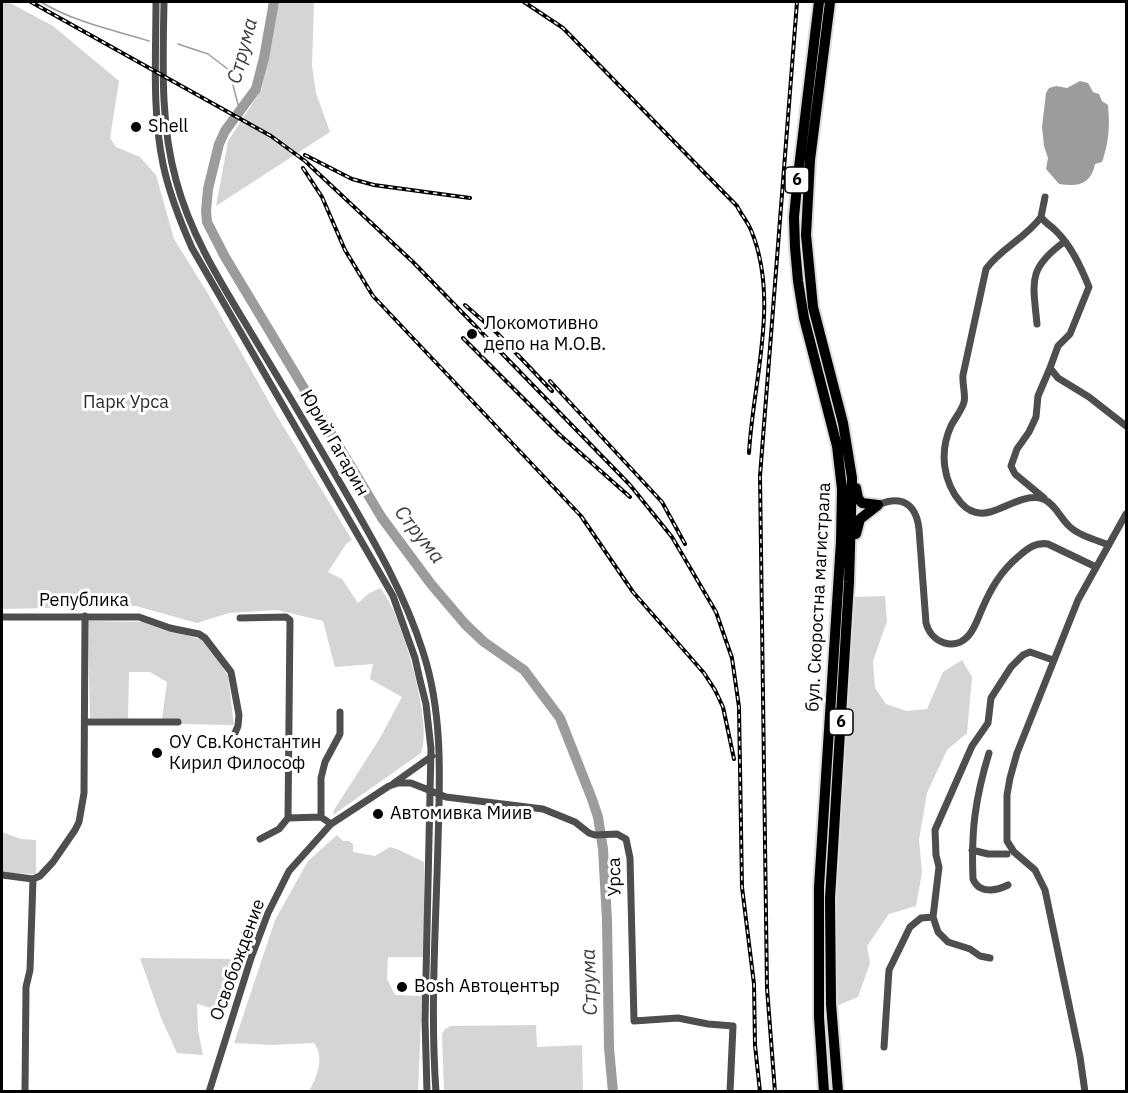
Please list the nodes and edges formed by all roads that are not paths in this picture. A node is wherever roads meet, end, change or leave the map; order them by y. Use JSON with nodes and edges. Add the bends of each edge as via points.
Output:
{"nodes":[{"id":1,"x":156,"y":2,"type":"edge"},
{"id":2,"x":164,"y":2,"type":"edge"},
{"id":3,"x":819,"y":2,"type":"edge"},
{"id":4,"x":830,"y":2,"type":"edge"},
{"id":5,"x":1045,"y":197,"type":"dead end"},
{"id":6,"x":1041,"y":217,"type":"junction"},
{"id":7,"x":1064,"y":242,"type":"junction"},
{"id":8,"x":1037,"y":324,"type":"dead end"},
{"id":9,"x":820,"y":357,"type":"junction"},
{"id":10,"x":1050,"y":368,"type":"junction"},
{"id":11,"x":1126,"y":426,"type":"edge"},
{"id":12,"x":850,"y":463,"type":"junction"},
{"id":13,"x":1046,"y":499,"type":"junction"},
{"id":14,"x":878,"y":505,"type":"junction"},
{"id":15,"x":1126,"y":514,"type":"edge"},
{"id":16,"x":1109,"y":545,"type":"junction"},
{"id":17,"x":1096,"y":567,"type":"junction"},
{"id":18,"x":849,"y":582,"type":"junction"},
{"id":19,"x":85,"y":616,"type":"junction"},
{"id":20,"x":2,"y":617,"type":"edge"},
{"id":21,"x":240,"y":618,"type":"dead end"},
{"id":22,"x":1053,"y":660,"type":"junction"},
{"id":23,"x":340,"y":712,"type":"dead end"},
{"id":24,"x":85,"y":722,"type":"junction"},
{"id":25,"x":178,"y":722,"type":"dead end"},
{"id":26,"x":235,"y":733,"type":"dead end"},
{"id":27,"x":989,"y":753,"type":"dead end"},
{"id":28,"x":432,"y":756,"type":"junction"},
{"id":29,"x":389,"y":786,"type":"junction"},
{"id":30,"x":431,"y":790,"type":"junction"},
{"id":31,"x":439,"y":795,"type":"junction"},
{"id":32,"x":321,"y":817,"type":"junction"},
{"id":33,"x":288,"y":818,"type":"junction"},
{"id":34,"x":331,"y":824,"type":"junction"},
{"id":35,"x":261,"y":839,"type":"dead end"},
{"id":36,"x":972,"y":850,"type":"junction"},
{"id":37,"x":1007,"y":854,"type":"dead end"},
{"id":38,"x":2,"y":875,"type":"edge"},
{"id":39,"x":33,"y":879,"type":"junction"},
{"id":40,"x":1008,"y":885,"type":"dead end"},
{"id":41,"x":933,"y":917,"type":"junction"},
{"id":42,"x":990,"y":958,"type":"dead end"},
{"id":43,"x":884,"y":1047,"type":"dead end"},
{"id":44,"x":25,"y":1092,"type":"edge"},
{"id":45,"x":209,"y":1092,"type":"edge"},
{"id":46,"x":427,"y":1092,"type":"edge"},
{"id":47,"x":436,"y":1092,"type":"edge"},
{"id":48,"x":730,"y":1092,"type":"edge"},
{"id":49,"x":824,"y":1092,"type":"edge"},
{"id":50,"x":838,"y":1092,"type":"edge"},
{"id":51,"x":1084,"y":1092,"type":"edge"}],
"edges":[{"from":1,"to":28,"type":"street","name":"Юрий Гагарин","via":[[158,131],[163,165],[181,222],[192,248],[393,596],[415,658]]},
{"from":2,"to":31,"type":"street","name":"Юрий Гагарин","via":[[166,125],[170,158],[185,209],[215,272],[359,514],[412,616],[434,696]]},
{"from":3,"to":9,"type":"highway","name":"бул. Скоростна магистрала","number":"6","via":[[794,217],[798,281]]},
{"from":4,"to":9,"type":"highway","name":"бул. Скоростна магистрала","number":"6","via":[[806,206],[808,270]]},
{"from":5,"to":6,"type":"street"},
{"from":6,"to":7,"type":"street"},
{"from":6,"to":13,"type":"street","via":[[986,269],[963,375],[964,402],[944,451],[947,480],[954,494],[971,511],[979,514],[1028,499]]},
{"from":7,"to":8,"type":"street","via":[[1038,266]]},
{"from":7,"to":10,"type":"street","via":[[1089,287],[1070,334],[1058,346]]},
{"from":9,"to":12,"type":"highway","name":"бул. Скоростна магистрала","number":"6","via":[[843,423]]},
{"from":9,"to":49,"type":"highway","name":"бул. Скоростна магистрала","number":"6","via":[[842,489],[819,887],[819,1017]]},
{"from":10,"to":11,"type":"street","via":[[1058,378]]},
{"from":10,"to":13,"type":"street","via":[[1038,396],[1036,417],[1011,466],[1015,474]]},
{"from":12,"to":14,"type":"highway","via":[[860,501]]},
{"from":12,"to":18,"type":"highway","name":"бул. Скоростна магистрала","number":"6"},
{"from":13,"to":16,"type":"street","via":[[1069,527]]},
{"from":14,"to":17,"type":"street","via":[[898,501],[916,514],[926,623],[930,634],[942,643],[958,643],[968,637],[997,578],[1032,546],[1048,544]]},
{"from":14,"to":18,"type":"highway","via":[[858,522]]},
{"from":15,"to":16,"type":"street"},
{"from":16,"to":17,"type":"street"},
{"from":17,"to":22,"type":"street"},
{"from":18,"to":50,"type":"highway","name":"бул. Скоростна магистрала","number":"6","via":[[830,898],[831,1005]]},
{"from":19,"to":20,"type":"street","name":"Република"},
{"from":19,"to":24,"type":"street"},
{"from":19,"to":26,"type":"street","name":"Република","via":[[139,616],[205,638],[231,672],[239,715]]},
{"from":21,"to":33,"type":"street","via":[[290,620]]},
{"from":22,"to":41,"type":"street","via":[[1030,652],[1023,656],[991,698],[988,723],[972,746],[935,830],[939,867]]},
{"from":22,"to":51,"type":"street","via":[[1010,778],[1006,841],[1035,870],[1046,890]]},
{"from":23,"to":32,"type":"street","via":[[340,734],[321,778]]},
{"from":24,"to":25,"type":"street"},
{"from":24,"to":39,"type":"street","via":[[84,793],[79,822],[48,868]]},
{"from":27,"to":36,"type":"street","via":[[975,808]]},
{"from":28,"to":29,"type":"street","name":"Освобождение"},
{"from":28,"to":30,"type":"street","name":"Юрий Гагарин"},
{"from":29,"to":30,"type":"street","via":[[404,783]]},
{"from":29,"to":34,"type":"street","name":"Освобождение"},
{"from":30,"to":31,"type":"street","name":"Урса"},
{"from":30,"to":46,"type":"street","name":"Юрий Гагарин"},
{"from":31,"to":47,"type":"street","name":"Юрий Гагарин"},
{"from":31,"to":48,"type":"street","name":"Урса","via":[[543,809],[575,822],[589,833],[626,839],[630,849],[634,1021],[678,1018],[733,1026]]},
{"from":32,"to":33,"type":"street"},
{"from":32,"to":34,"type":"street"},
{"from":33,"to":35,"type":"street","via":[[279,829]]},
{"from":34,"to":45,"type":"street","name":"Освобождение","via":[[289,872],[268,913]]},
{"from":36,"to":37,"type":"street"},
{"from":36,"to":40,"type":"street","via":[[976,885],[991,891]]},
{"from":38,"to":39,"type":"street"},
{"from":39,"to":44,"type":"street"},
{"from":41,"to":42,"type":"street","via":[[938,932],[948,942]]},
{"from":41,"to":43,"type":"street","via":[[921,918],[910,927],[889,970]]}]}
